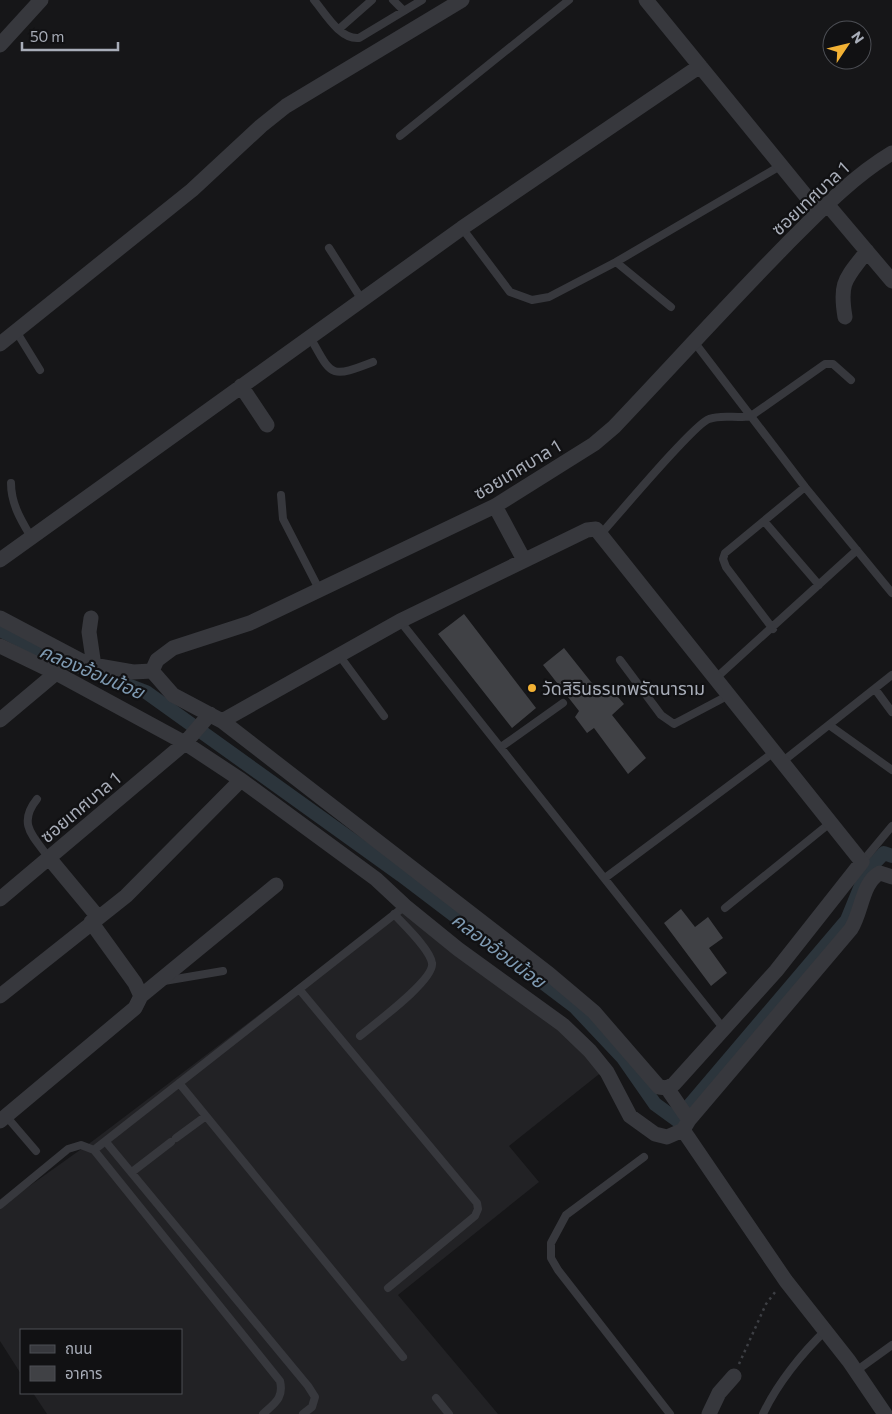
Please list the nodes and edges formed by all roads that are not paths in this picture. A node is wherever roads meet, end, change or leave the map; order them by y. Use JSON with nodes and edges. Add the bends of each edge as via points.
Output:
{"nodes":[{"id":1,"x":41,"y":0,"type":"edge"},
{"id":2,"x":314,"y":0,"type":"edge"},
{"id":3,"x":372,"y":0,"type":"edge"},
{"id":4,"x":393,"y":0,"type":"edge"},
{"id":5,"x":422,"y":0,"type":"edge"},
{"id":6,"x":462,"y":0,"type":"edge"},
{"id":7,"x":569,"y":0,"type":"edge"},
{"id":8,"x":646,"y":0,"type":"edge"},
{"id":9,"x":444,"y":5,"type":"edge"},
{"id":10,"x":404,"y":11,"type":"junction"},
{"id":11,"x":339,"y":30,"type":"junction"},
{"id":12,"x":0,"y":45,"type":"edge"},
{"id":13,"x":700,"y":66,"type":"junction"},
{"id":14,"x":400,"y":136,"type":"dead end"},
{"id":15,"x":892,"y":153,"type":"edge"},
{"id":16,"x":780,"y":166,"type":"junction"},
{"id":17,"x":823,"y":208,"type":"junction"},
{"id":18,"x":462,"y":228,"type":"junction"},
{"id":19,"x":329,"y":248,"type":"dead end"},
{"id":20,"x":867,"y":251,"type":"junction"},
{"id":21,"x":616,"y":262,"type":"junction"},
{"id":22,"x":892,"y":281,"type":"edge"},
{"id":23,"x":362,"y":300,"type":"junction"},
{"id":24,"x":671,"y":307,"type":"dead end"},
{"id":25,"x":845,"y":318,"type":"dead end"},
{"id":26,"x":16,"y":331,"type":"junction"},
{"id":27,"x":310,"y":337,"type":"junction"},
{"id":28,"x":695,"y":343,"type":"junction"},
{"id":29,"x":0,"y":344,"type":"edge"},
{"id":30,"x":372,"y":362,"type":"dead end"},
{"id":31,"x":40,"y":370,"type":"dead end"},
{"id":32,"x":851,"y":380,"type":"dead end"},
{"id":33,"x":241,"y":386,"type":"junction"},
{"id":34,"x":751,"y":416,"type":"junction"},
{"id":35,"x":267,"y":425,"type":"dead end"},
{"id":36,"x":10,"y":483,"type":"dead end"},
{"id":37,"x":805,"y":487,"type":"junction"},
{"id":38,"x":282,"y":495,"type":"dead end"},
{"id":39,"x":495,"y":506,"type":"junction"},
{"id":40,"x":764,"y":521,"type":"junction"},
{"id":41,"x":601,"y":534,"type":"junction"},
{"id":42,"x":32,"y":537,"type":"junction"},
{"id":43,"x":857,"y":550,"type":"junction"},
{"id":44,"x":0,"y":560,"type":"edge"},
{"id":45,"x":524,"y":560,"type":"junction"},
{"id":46,"x":819,"y":585,"type":"junction"},
{"id":47,"x":320,"y":591,"type":"junction"},
{"id":48,"x":892,"y":593,"type":"edge"},
{"id":49,"x":0,"y":618,"type":"edge"},
{"id":50,"x":91,"y":618,"type":"dead end"},
{"id":51,"x":400,"y":621,"type":"junction"},
{"id":52,"x":773,"y":629,"type":"junction"},
{"id":53,"x":0,"y":646,"type":"edge"},
{"id":54,"x":339,"y":655,"type":"junction"},
{"id":55,"x":620,"y":660,"type":"dead end"},
{"id":56,"x":94,"y":666,"type":"junction"},
{"id":57,"x":152,"y":671,"type":"junction"},
{"id":58,"x":56,"y":673,"type":"junction"},
{"id":59,"x":892,"y":675,"type":"edge"},
{"id":60,"x":716,"y":678,"type":"junction"},
{"id":61,"x":875,"y":689,"type":"junction"},
{"id":62,"x":729,"y":695,"type":"junction"},
{"id":63,"x":563,"y":703,"type":"dead end"},
{"id":64,"x":892,"y":712,"type":"edge"},
{"id":65,"x":384,"y":716,"type":"dead end"},
{"id":66,"x":211,"y":719,"type":"junction"},
{"id":67,"x":0,"y":720,"type":"edge"},
{"id":68,"x":829,"y":725,"type":"junction"},
{"id":69,"x":188,"y":740,"type":"junction"},
{"id":70,"x":501,"y":747,"type":"junction"},
{"id":71,"x":778,"y":757,"type":"junction"},
{"id":72,"x":892,"y":770,"type":"edge"},
{"id":73,"x":242,"y":780,"type":"junction"},
{"id":74,"x":38,"y":799,"type":"dead end"},
{"id":75,"x":830,"y":822,"type":"junction"},
{"id":76,"x":892,"y":826,"type":"edge"},
{"id":77,"x":49,"y":858,"type":"junction"},
{"id":78,"x":862,"y":862,"type":"junction"},
{"id":79,"x":892,"y":877,"type":"edge"},
{"id":80,"x":605,"y":878,"type":"junction"},
{"id":81,"x":276,"y":885,"type":"dead end"},
{"id":82,"x":0,"y":899,"type":"edge"},
{"id":83,"x":725,"y":908,"type":"dead end"},
{"id":84,"x":400,"y":910,"type":"junction"},
{"id":85,"x":94,"y":920,"type":"junction"},
{"id":86,"x":223,"y":971,"type":"dead end"},
{"id":87,"x":159,"y":982,"type":"junction"},
{"id":88,"x":299,"y":989,"type":"junction"},
{"id":89,"x":0,"y":996,"type":"edge"},
{"id":90,"x":141,"y":996,"type":"junction"},
{"id":91,"x":724,"y":1029,"type":"junction"},
{"id":92,"x":360,"y":1036,"type":"dead end"},
{"id":93,"x":179,"y":1083,"type":"junction"},
{"id":94,"x":670,"y":1093,"type":"junction"},
{"id":95,"x":206,"y":1116,"type":"junction"},
{"id":96,"x":3,"y":1118,"type":"edge"},
{"id":97,"x":680,"y":1127,"type":"junction"},
{"id":98,"x":106,"y":1142,"type":"junction"},
{"id":99,"x":94,"y":1150,"type":"junction"},
{"id":100,"x":36,"y":1151,"type":"dead end"},
{"id":101,"x":644,"y":1157,"type":"dead end"},
{"id":102,"x":132,"y":1172,"type":"junction"},
{"id":103,"x":0,"y":1205,"type":"edge"},
{"id":104,"x":388,"y":1288,"type":"dead end"},
{"id":105,"x":821,"y":1335,"type":"junction"},
{"id":106,"x":892,"y":1345,"type":"edge"},
{"id":107,"x":403,"y":1357,"type":"dead end"},
{"id":108,"x":856,"y":1371,"type":"junction"},
{"id":109,"x":734,"y":1376,"type":"road end"},
{"id":110,"x":436,"y":1398,"type":"dead end"},
{"id":111,"x":666,"y":1413,"type":"edge"},
{"id":112,"x":263,"y":1414,"type":"edge"},
{"id":113,"x":303,"y":1414,"type":"edge"},
{"id":114,"x":449,"y":1414,"type":"edge"},
{"id":115,"x":709,"y":1414,"type":"edge"},
{"id":116,"x":763,"y":1414,"type":"edge"},
{"id":117,"x":885,"y":1414,"type":"edge"}],
"edges":[{"from":1,"to":12,"type":"street"},
{"from":2,"to":11,"type":"lane"},
{"from":3,"to":11,"type":"lane"},
{"from":4,"to":10,"type":"lane"},
{"from":5,"to":10,"type":"lane"},
{"from":6,"to":9,"type":"street"},
{"from":7,"to":14,"type":"lane"},
{"from":8,"to":13,"type":"street"},
{"from":9,"to":26,"type":"street","via":[[286,106],[192,190]]},
{"from":10,"to":11,"type":"lane","via":[[358,38],[348,37]]},
{"from":13,"to":16,"type":"street"},
{"from":13,"to":18,"type":"street"},
{"from":15,"to":17,"type":"street","name":"ซอยเทศบาล 1"},
{"from":16,"to":17,"type":"street"},
{"from":16,"to":21,"type":"lane"},
{"from":17,"to":20,"type":"street"},
{"from":17,"to":28,"type":"street","name":"ซอยเทศบาล 1"},
{"from":18,"to":21,"type":"lane","via":[[510,292],[526,299],[549,297]]},
{"from":18,"to":23,"type":"street"},
{"from":19,"to":23,"type":"lane"},
{"from":20,"to":22,"type":"street"},
{"from":20,"to":25,"type":"street","via":[[842,287]]},
{"from":21,"to":24,"type":"lane"},
{"from":23,"to":27,"type":"street"},
{"from":26,"to":29,"type":"street"},
{"from":26,"to":31,"type":"lane"},
{"from":27,"to":30,"type":"lane","via":[[326,367],[333,372],[344,373]]},
{"from":27,"to":33,"type":"street"},
{"from":28,"to":34,"type":"lane"},
{"from":28,"to":39,"type":"street","name":"ซอยเทศบาล 1","via":[[594,444]]},
{"from":32,"to":34,"type":"lane","via":[[833,364],[825,364]]},
{"from":33,"to":35,"type":"street"},
{"from":33,"to":42,"type":"street"},
{"from":34,"to":37,"type":"lane"},
{"from":34,"to":41,"type":"lane","via":[[708,419],[700,424]]},
{"from":36,"to":42,"type":"lane","via":[[10,496]]},
{"from":37,"to":40,"type":"lane"},
{"from":37,"to":43,"type":"lane"},
{"from":38,"to":47,"type":"lane","via":[[283,519]]},
{"from":39,"to":45,"type":"street"},
{"from":39,"to":47,"type":"street","name":"ซอยเทศบาล 1"},
{"from":40,"to":46,"type":"lane"},
{"from":40,"to":52,"type":"lane","via":[[725,553],[723,559]]},
{"from":41,"to":45,"type":"street","via":[[596,529],[587,530]]},
{"from":41,"to":60,"type":"street"},
{"from":42,"to":44,"type":"street"},
{"from":43,"to":46,"type":"lane"},
{"from":43,"to":48,"type":"lane"},
{"from":45,"to":51,"type":"street"},
{"from":46,"to":52,"type":"lane"},
{"from":47,"to":57,"type":"street","name":"ซอยเทศบาล 1","via":[[250,623],[173,648],[157,660]]},
{"from":49,"to":56,"type":"street"},
{"from":50,"to":56,"type":"street","via":[[89,632]]},
{"from":51,"to":54,"type":"street"},
{"from":51,"to":70,"type":"lane"},
{"from":52,"to":60,"type":"lane"},
{"from":53,"to":58,"type":"street"},
{"from":54,"to":65,"type":"lane"},
{"from":54,"to":66,"type":"street"},
{"from":55,"to":62,"type":"lane","via":[[661,716],[674,724]]},
{"from":56,"to":57,"type":"street","via":[[133,672]]},
{"from":57,"to":66,"type":"street","via":[[173,695]]},
{"from":58,"to":67,"type":"street"},
{"from":58,"to":69,"type":"street"},
{"from":59,"to":61,"type":"lane"},
{"from":60,"to":62,"type":"street"},
{"from":61,"to":64,"type":"lane"},
{"from":61,"to":68,"type":"lane"},
{"from":62,"to":71,"type":"street"},
{"from":63,"to":70,"type":"lane"},
{"from":66,"to":69,"type":"street","name":"ซอยเทศบาล 1"},
{"from":66,"to":94,"type":"street","via":[[549,974],[594,1012],[651,1080]]},
{"from":68,"to":71,"type":"lane"},
{"from":68,"to":72,"type":"lane"},
{"from":69,"to":73,"type":"street"},
{"from":69,"to":77,"type":"street","name":"ซอยเทศบาล 1"},
{"from":70,"to":80,"type":"lane"},
{"from":71,"to":75,"type":"street"},
{"from":71,"to":80,"type":"lane"},
{"from":73,"to":84,"type":"street","via":[[376,879]]},
{"from":73,"to":85,"type":"street","via":[[148,875]]},
{"from":74,"to":77,"type":"lane","via":[[28,810],[26,821]]},
{"from":75,"to":78,"type":"street"},
{"from":75,"to":83,"type":"lane"},
{"from":76,"to":78,"type":"lane"},
{"from":77,"to":82,"type":"street","name":"ซอยเทศบาล 1"},
{"from":77,"to":85,"type":"street"},
{"from":78,"to":91,"type":"street","via":[[776,971]]},
{"from":79,"to":97,"type":"street","via":[[880,873],[869,881],[858,918],[851,929]]},
{"from":80,"to":91,"type":"lane"},
{"from":81,"to":87,"type":"street"},
{"from":84,"to":88,"type":"lane"},
{"from":84,"to":92,"type":"lane","via":[[432,963],[431,971],[420,986]]},
{"from":84,"to":97,"type":"street","via":[[563,1025],[607,1072],[630,1116],[655,1134]]},
{"from":85,"to":89,"type":"street"},
{"from":85,"to":90,"type":"street"},
{"from":86,"to":87,"type":"lane"},
{"from":87,"to":90,"type":"street"},
{"from":88,"to":93,"type":"lane"},
{"from":88,"to":104,"type":"lane","via":[[477,1203],[475,1216]]},
{"from":90,"to":96,"type":"street","via":[[135,1008]]},
{"from":91,"to":94,"type":"street","via":[[674,1084]]},
{"from":93,"to":95,"type":"lane"},
{"from":93,"to":98,"type":"lane"},
{"from":94,"to":97,"type":"street"},
{"from":95,"to":102,"type":"lane"},
{"from":95,"to":107,"type":"lane"},
{"from":96,"to":100,"type":"lane"},
{"from":97,"to":105,"type":"street"},
{"from":98,"to":99,"type":"lane"},
{"from":98,"to":102,"type":"lane"},
{"from":99,"to":103,"type":"lane","via":[[81,1145],[68,1149]]},
{"from":99,"to":112,"type":"lane","via":[[280,1381],[283,1392],[279,1400]]},
{"from":101,"to":111,"type":"lane","via":[[566,1215],[551,1243],[551,1258]]},
{"from":102,"to":113,"type":"lane","via":[[308,1386],[314,1397],[312,1407]]},
{"from":105,"to":108,"type":"street"},
{"from":105,"to":116,"type":"lane","via":[[769,1400]]},
{"from":106,"to":108,"type":"lane"},
{"from":108,"to":117,"type":"street"},
{"from":109,"to":115,"type":"street"},
{"from":110,"to":114,"type":"lane"}]}
